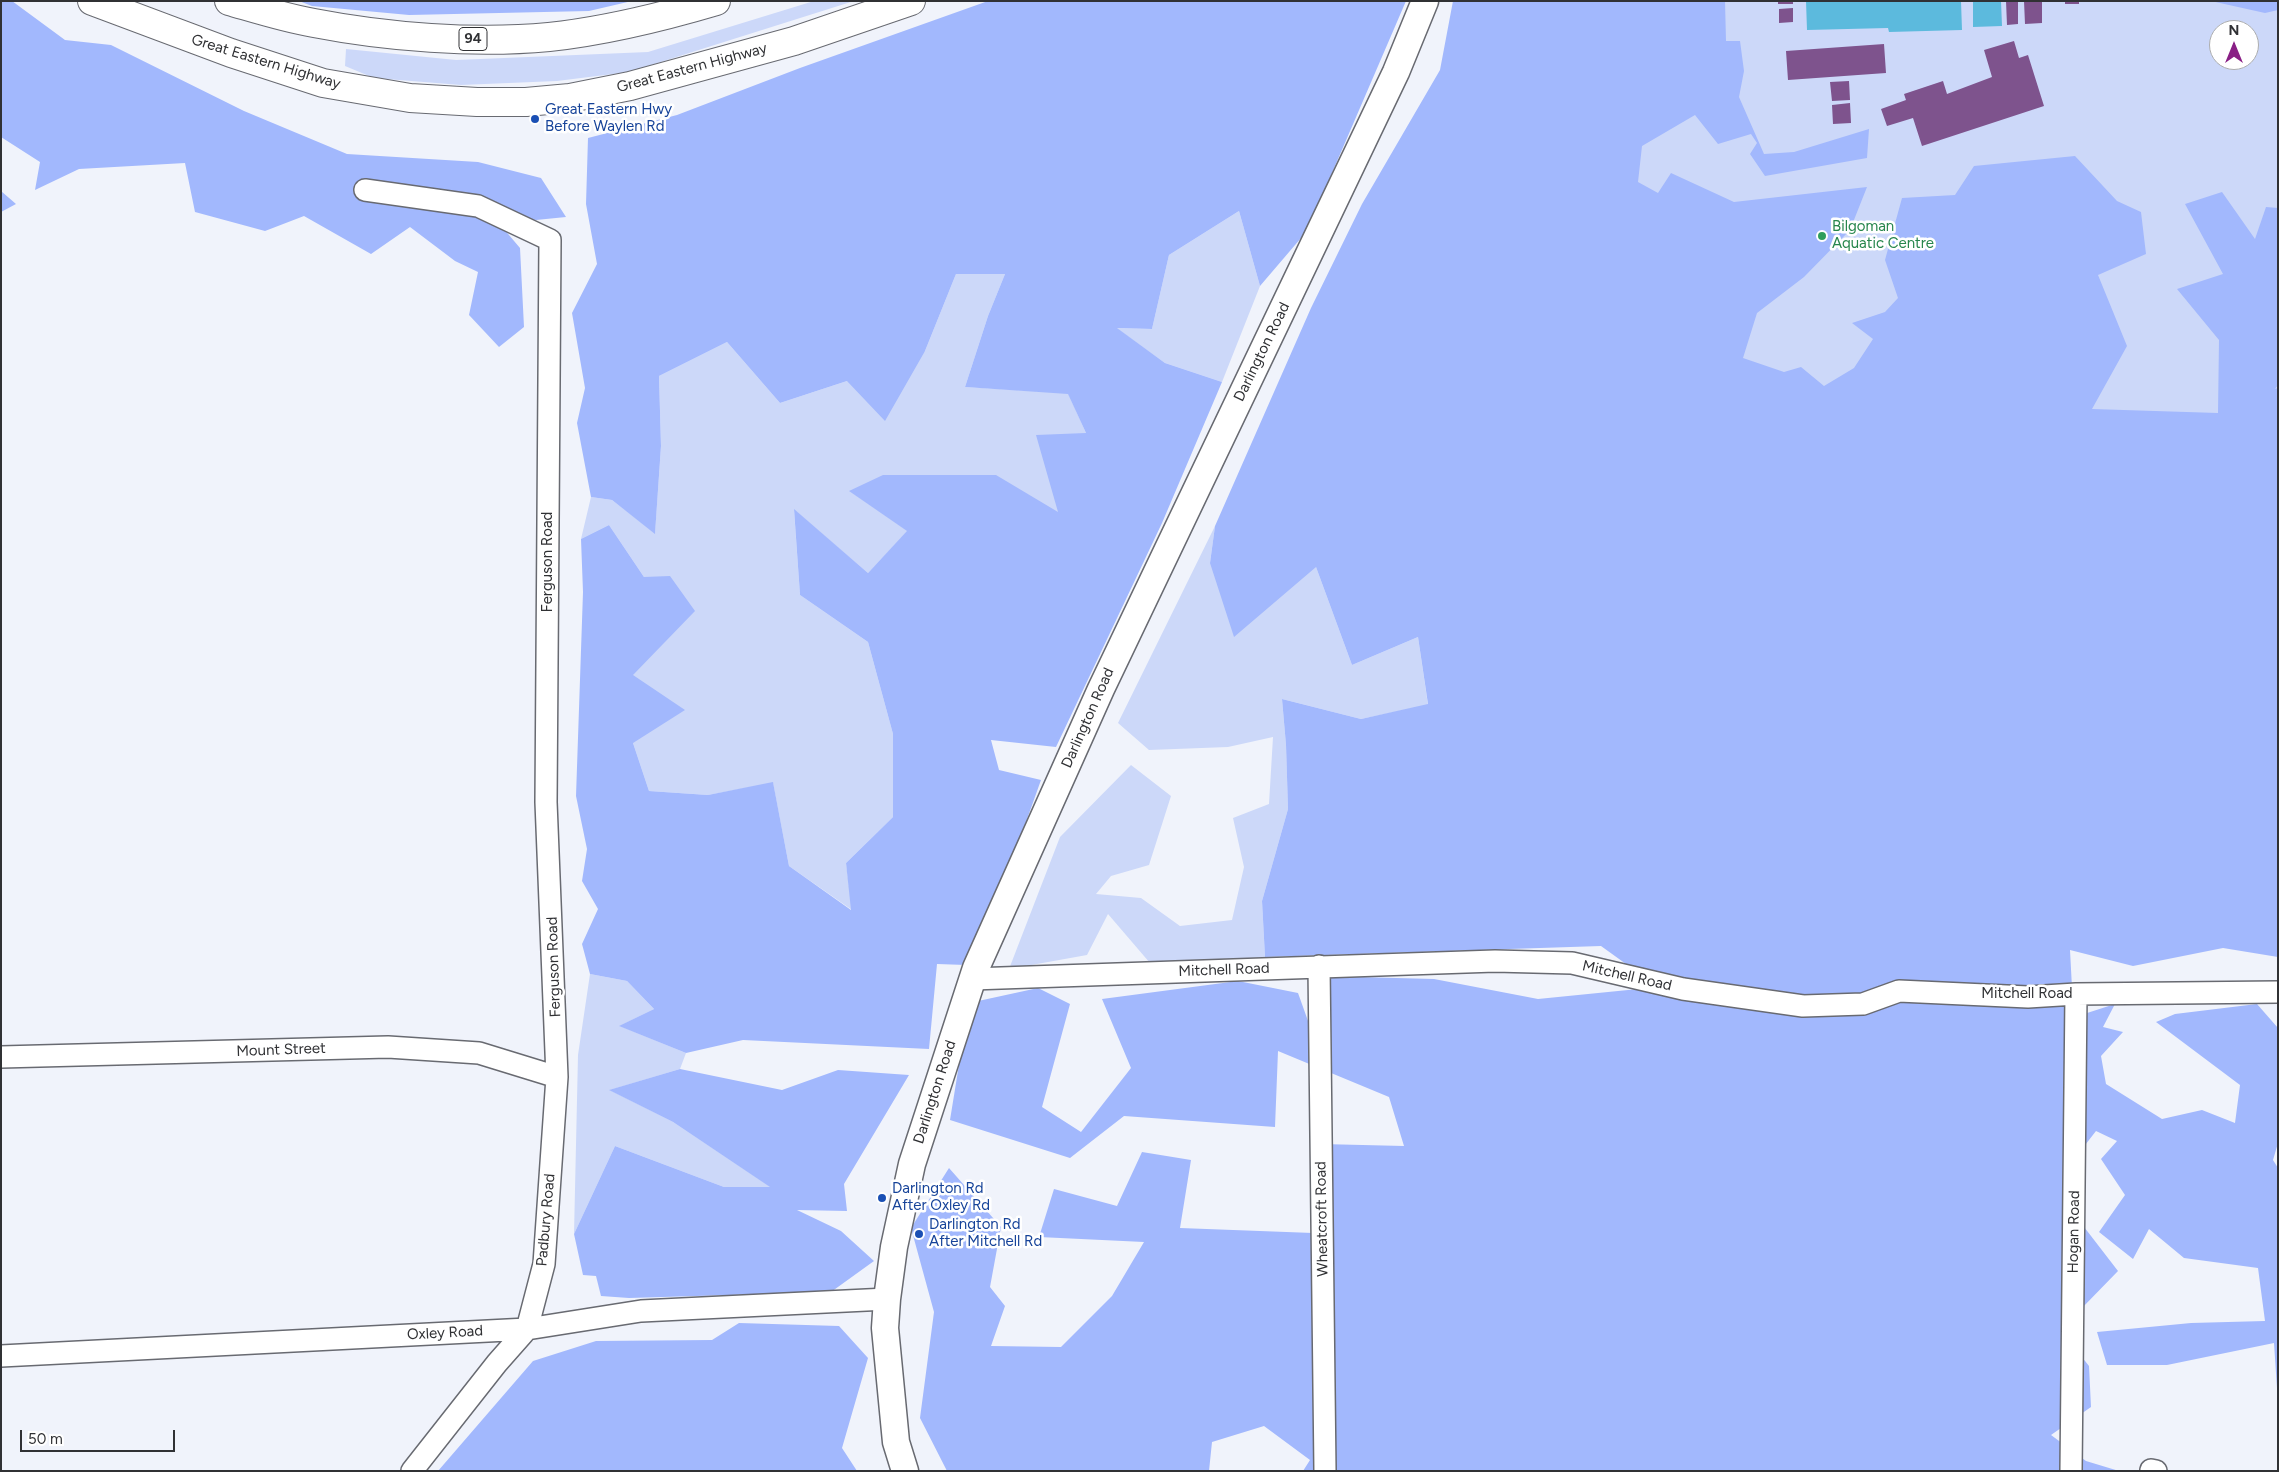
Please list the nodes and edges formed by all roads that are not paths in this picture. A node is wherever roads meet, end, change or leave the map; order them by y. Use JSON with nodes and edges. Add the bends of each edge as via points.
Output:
{"nodes":[{"id":1,"x":92,"y":1,"type":"edge"},
{"id":2,"x":229,"y":1,"type":"edge"},
{"id":3,"x":716,"y":1,"type":"edge"},
{"id":4,"x":911,"y":1,"type":"edge"},
{"id":5,"x":1425,"y":1,"type":"edge"},
{"id":6,"x":366,"y":190,"type":"dead end"},
{"id":7,"x":1319,"y":966,"type":"junction"},
{"id":8,"x":972,"y":979,"type":"junction"},
{"id":9,"x":2278,"y":992,"type":"edge"},
{"id":10,"x":2076,"y":994,"type":"junction"},
{"id":11,"x":1,"y":1057,"type":"edge"},
{"id":12,"x":557,"y":1077,"type":"junction"},
{"id":13,"x":887,"y":1299,"type":"junction"},
{"id":14,"x":527,"y":1329,"type":"junction"},
{"id":15,"x":1,"y":1356,"type":"edge"},
{"id":16,"x":412,"y":1471,"type":"edge"},
{"id":17,"x":905,"y":1471,"type":"edge"},
{"id":18,"x":1325,"y":1471,"type":"edge"},
{"id":19,"x":2071,"y":1471,"type":"edge"}],
"edges":[{"from":1,"to":4,"type":"highway","name":"Great Eastern Highway","via":[[230,53],[323,83],[410,98],[487,102],[570,98],[630,86],[794,41]]},
{"from":2,"to":3,"type":"highway","number":"94","via":[[322,24],[396,36],[470,39],[548,37],[628,23]]},
{"from":5,"to":8,"type":"street","name":"Darlington Road","via":[[1396,72],[1101,689]]},
{"from":6,"to":12,"type":"street","name":"Ferguson Road","via":[[478,206],[550,240],[546,802]]},
{"from":7,"to":8,"type":"street","name":"Mitchell Road"},
{"from":7,"to":10,"type":"street","name":"Mitchell Road","via":[[1572,962],[1683,989],[1804,1006],[1863,1004],[1899,991],[2028,997]]},
{"from":7,"to":18,"type":"street","name":"Wheatcroft Road"},
{"from":8,"to":13,"type":"street","name":"Darlington Road","via":[[912,1164],[894,1247]]},
{"from":9,"to":10,"type":"street","name":"Mitchell Road"},
{"from":10,"to":19,"type":"street","name":"Hogan Road"},
{"from":11,"to":12,"type":"street","name":"Mount Street","via":[[388,1047],[478,1053]]},
{"from":12,"to":14,"type":"street","name":"Padbury Road","via":[[544,1264]]},
{"from":13,"to":14,"type":"street","name":"Oxley Road","via":[[641,1311]]},
{"from":13,"to":17,"type":"street","name":"Darlington Road","via":[[885,1328],[890,1386],[896,1442]]},
{"from":14,"to":15,"type":"street","name":"Oxley Road"},
{"from":14,"to":16,"type":"street","name":"Padbury Road"}]}
